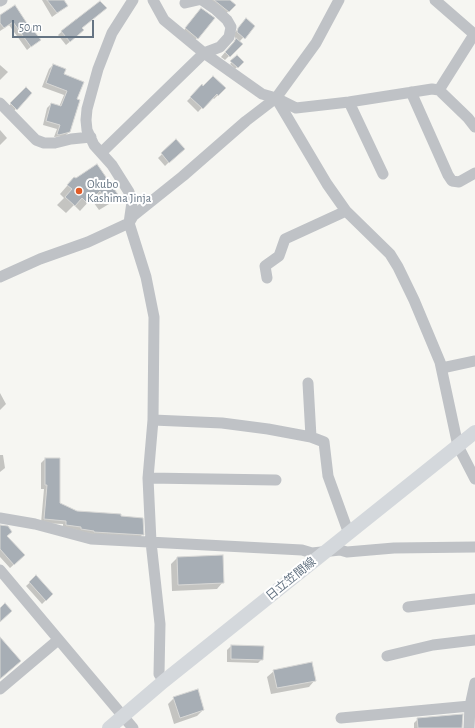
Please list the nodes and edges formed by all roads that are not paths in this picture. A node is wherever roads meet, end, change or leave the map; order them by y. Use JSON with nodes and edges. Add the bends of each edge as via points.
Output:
{"nodes":[{"id":1,"x":132,"y":0,"type":"edge"},
{"id":2,"x":153,"y":0,"type":"edge"},
{"id":3,"x":198,"y":0,"type":"edge"},
{"id":4,"x":202,"y":0,"type":"edge"},
{"id":5,"x":339,"y":0,"type":"edge"},
{"id":6,"x":435,"y":0,"type":"edge"},
{"id":7,"x":186,"y":3,"type":"dead end"},
{"id":8,"x":474,"y":34,"type":"edge"},
{"id":9,"x":204,"y":53,"type":"junction"},
{"id":10,"x":438,"y":90,"type":"junction"},
{"id":11,"x":411,"y":92,"type":"junction"},
{"id":12,"x":276,"y":98,"type":"junction"},
{"id":13,"x":349,"y":102,"type":"junction"},
{"id":14,"x":0,"y":103,"type":"edge"},
{"id":15,"x":475,"y":127,"type":"edge"},
{"id":16,"x":91,"y":137,"type":"junction"},
{"id":17,"x":113,"y":142,"type":"junction"},
{"id":18,"x":101,"y":153,"type":"junction"},
{"id":19,"x":112,"y":165,"type":"junction"},
{"id":20,"x":475,"y":173,"type":"edge"},
{"id":21,"x":383,"y":174,"type":"dead end"},
{"id":22,"x":346,"y":211,"type":"junction"},
{"id":23,"x":128,"y":223,"type":"junction"},
{"id":24,"x":0,"y":277,"type":"edge"},
{"id":25,"x":267,"y":278,"type":"dead end"},
{"id":26,"x":475,"y":360,"type":"edge"},
{"id":27,"x":442,"y":368,"type":"junction"},
{"id":28,"x":308,"y":383,"type":"dead end"},
{"id":29,"x":153,"y":420,"type":"junction"},
{"id":30,"x":475,"y":432,"type":"edge"},
{"id":31,"x":311,"y":437,"type":"junction"},
{"id":32,"x":458,"y":446,"type":"junction"},
{"id":33,"x":148,"y":478,"type":"junction"},
{"id":34,"x":475,"y":479,"type":"edge"},
{"id":35,"x":276,"y":480,"type":"dead end"},
{"id":36,"x":0,"y":518,"type":"edge"},
{"id":37,"x":349,"y":534,"type":"junction"},
{"id":38,"x":151,"y":542,"type":"junction"},
{"id":39,"x":475,"y":547,"type":"edge"},
{"id":40,"x":325,"y":552,"type":"junction"},
{"id":41,"x":0,"y":570,"type":"edge"},
{"id":42,"x":475,"y":599,"type":"edge"},
{"id":43,"x":408,"y":607,"type":"dead end"},
{"id":44,"x":58,"y":640,"type":"junction"},
{"id":45,"x":475,"y":640,"type":"edge"},
{"id":46,"x":387,"y":656,"type":"dead end"},
{"id":47,"x":164,"y":681,"type":"junction"},
{"id":48,"x":475,"y":683,"type":"edge"},
{"id":49,"x":1,"y":687,"type":"edge"},
{"id":50,"x":473,"y":707,"type":"edge"},
{"id":51,"x":123,"y":716,"type":"junction"},
{"id":52,"x":341,"y":718,"type":"dead end"},
{"id":53,"x":109,"y":728,"type":"edge"},
{"id":54,"x":133,"y":728,"type":"edge"},
{"id":55,"x":469,"y":728,"type":"edge"}],
"edges":[{"from":1,"to":16,"type":"street","via":[[112,33],[98,69],[87,109],[87,130]]},
{"from":2,"to":9,"type":"street","via":[[164,20]]},
{"from":3,"to":7,"type":"street"},
{"from":4,"to":9,"type":"street","via":[[216,9],[231,27],[229,37],[220,47]]},
{"from":5,"to":12,"type":"street","via":[[316,43]]},
{"from":6,"to":8,"type":"street"},
{"from":8,"to":10,"type":"street"},
{"from":9,"to":12,"type":"street","via":[[262,94]]},
{"from":9,"to":17,"type":"street"},
{"from":10,"to":11,"type":"street"},
{"from":10,"to":15,"type":"street"},
{"from":11,"to":13,"type":"street"},
{"from":11,"to":20,"type":"street","via":[[452,181],[459,182]]},
{"from":12,"to":13,"type":"street","via":[[296,108]]},
{"from":12,"to":22,"type":"street"},
{"from":12,"to":23,"type":"street"},
{"from":13,"to":21,"type":"street"},
{"from":14,"to":16,"type":"street","via":[[40,142],[55,143]]},
{"from":16,"to":18,"type":"street"},
{"from":17,"to":18,"type":"street"},
{"from":17,"to":19,"type":"street"},
{"from":18,"to":19,"type":"street"},
{"from":19,"to":23,"type":"street","via":[[130,192],[132,202]]},
{"from":22,"to":25,"type":"street","via":[[285,239],[279,256],[265,266]]},
{"from":22,"to":27,"type":"street","via":[[394,260],[414,300]]},
{"from":23,"to":24,"type":"street"},
{"from":23,"to":29,"type":"street","via":[[146,277],[154,317]]},
{"from":26,"to":27,"type":"street"},
{"from":27,"to":32,"type":"street"},
{"from":28,"to":31,"type":"street"},
{"from":29,"to":31,"type":"street","via":[[222,423]]},
{"from":29,"to":33,"type":"street"},
{"from":30,"to":32,"type":"main road","name":"日立笠間線"},
{"from":31,"to":37,"type":"street","via":[[324,442],[328,476]]},
{"from":32,"to":34,"type":"street"},
{"from":32,"to":37,"type":"main road","name":"日立笠間線"},
{"from":33,"to":35,"type":"street"},
{"from":33,"to":38,"type":"street"},
{"from":36,"to":38,"type":"street","via":[[91,538]]},
{"from":37,"to":40,"type":"main road","name":"日立笠間線"},
{"from":38,"to":40,"type":"street"},
{"from":38,"to":47,"type":"street","via":[[160,624],[159,674]]},
{"from":39,"to":40,"type":"street"},
{"from":40,"to":47,"type":"main road","name":"日立笠間線"},
{"from":41,"to":44,"type":"street"},
{"from":42,"to":43,"type":"street"},
{"from":44,"to":49,"type":"street"},
{"from":44,"to":51,"type":"street"},
{"from":45,"to":46,"type":"street","via":[[433,644]]},
{"from":47,"to":51,"type":"main road","name":"日立笠間線"},
{"from":48,"to":50,"type":"street"},
{"from":50,"to":52,"type":"street"},
{"from":50,"to":55,"type":"street"},
{"from":51,"to":53,"type":"main road","name":"日立笠間線"},
{"from":51,"to":54,"type":"street"}]}
